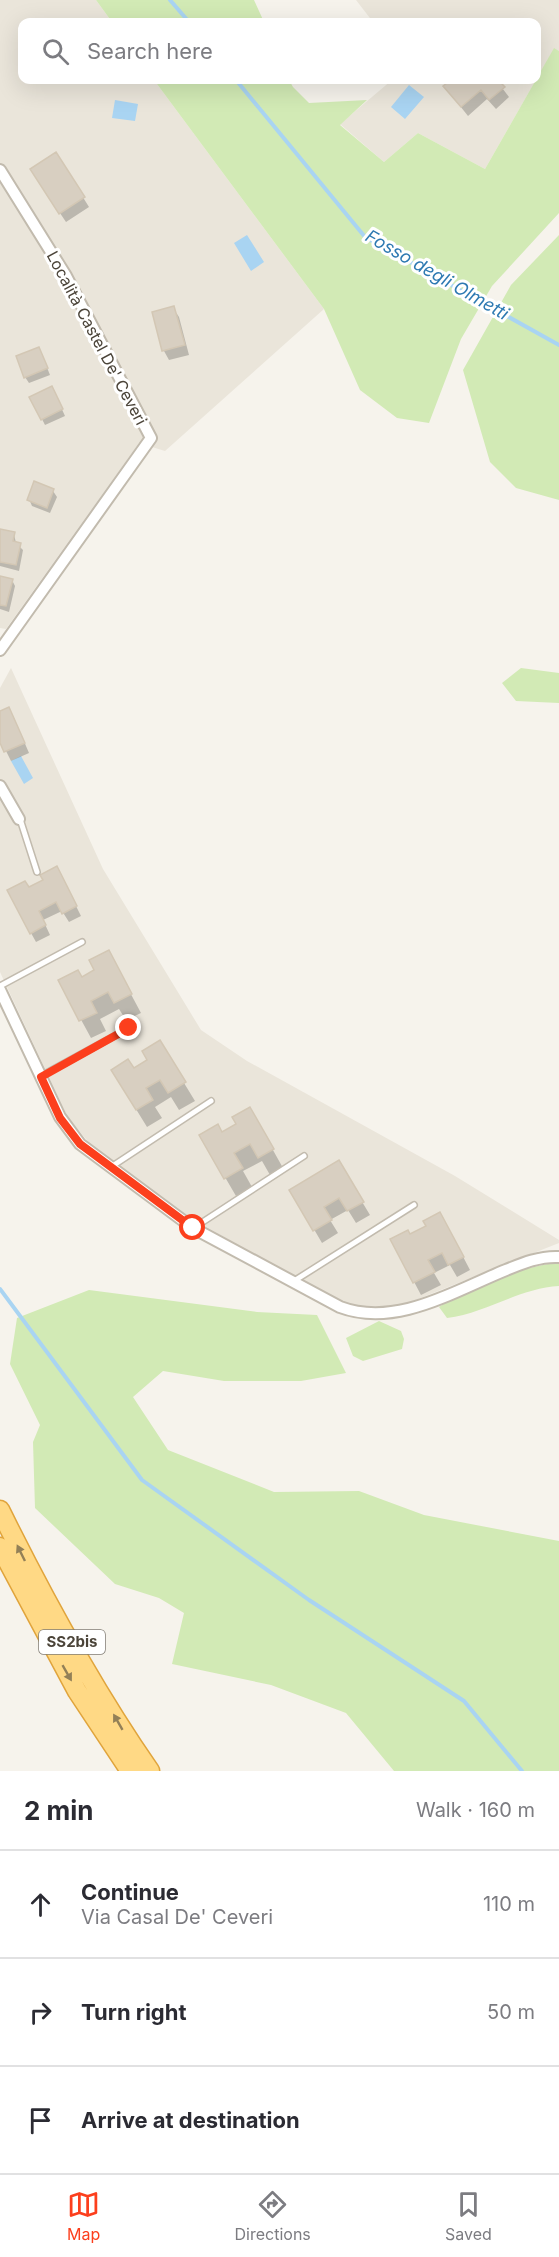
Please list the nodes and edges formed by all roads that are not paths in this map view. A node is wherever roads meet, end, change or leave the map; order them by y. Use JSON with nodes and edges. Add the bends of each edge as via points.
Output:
{"nodes":[{"id":1,"x":0,"y":170,"type":"edge"},
{"id":2,"x":0,"y":650,"type":"edge"},
{"id":3,"x":0,"y":786,"type":"edge"},
{"id":4,"x":19,"y":819,"type":"joint"},
{"id":5,"x":37,"y":872,"type":"dead end"},
{"id":6,"x":82,"y":942,"type":"dead end"},
{"id":7,"x":0,"y":988,"type":"edge"},
{"id":8,"x":129,"y":1028,"type":"dead end"},
{"id":9,"x":41,"y":1077,"type":"junction"},
{"id":10,"x":212,"y":1101,"type":"dead end"},
{"id":11,"x":304,"y":1156,"type":"dead end"},
{"id":12,"x":109,"y":1168,"type":"junction"},
{"id":13,"x":414,"y":1205,"type":"dead end"},
{"id":14,"x":193,"y":1228,"type":"junction"},
{"id":15,"x":559,"y":1257,"type":"edge"},
{"id":16,"x":294,"y":1281,"type":"junction"},
{"id":17,"x":0,"y":1510,"type":"edge"},
{"id":18,"x":0,"y":1547,"type":"edge"},
{"id":19,"x":130,"y":1771,"type":"edge"},
{"id":20,"x":150,"y":1771,"type":"edge"}],
"edges":[{"from":1,"to":2,"type":"street","name":"Località Castel De' Ceveri","via":[[66,276],[151,438]]},
{"from":3,"to":4,"type":"street"},
{"from":4,"to":5,"type":"lane"},
{"from":6,"to":7,"type":"lane"},
{"from":7,"to":9,"type":"street"},
{"from":8,"to":9,"type":"lane"},
{"from":9,"to":12,"type":"street","via":[[68,1131]]},
{"from":10,"to":12,"type":"lane"},
{"from":11,"to":14,"type":"lane"},
{"from":12,"to":14,"type":"street"},
{"from":13,"to":16,"type":"lane"},
{"from":14,"to":16,"type":"street"},
{"from":15,"to":16,"type":"street","via":[[530,1260],[391,1314],[357,1313]]},
{"from":20,"to":17,"type":"highway","number":"SS2bis","one_way":true,"via":[[124,1734],[29,1570]]},
{"from":18,"to":19,"type":"highway","number":"SS2bis","one_way":true,"via":[[72,1682]]}]}
